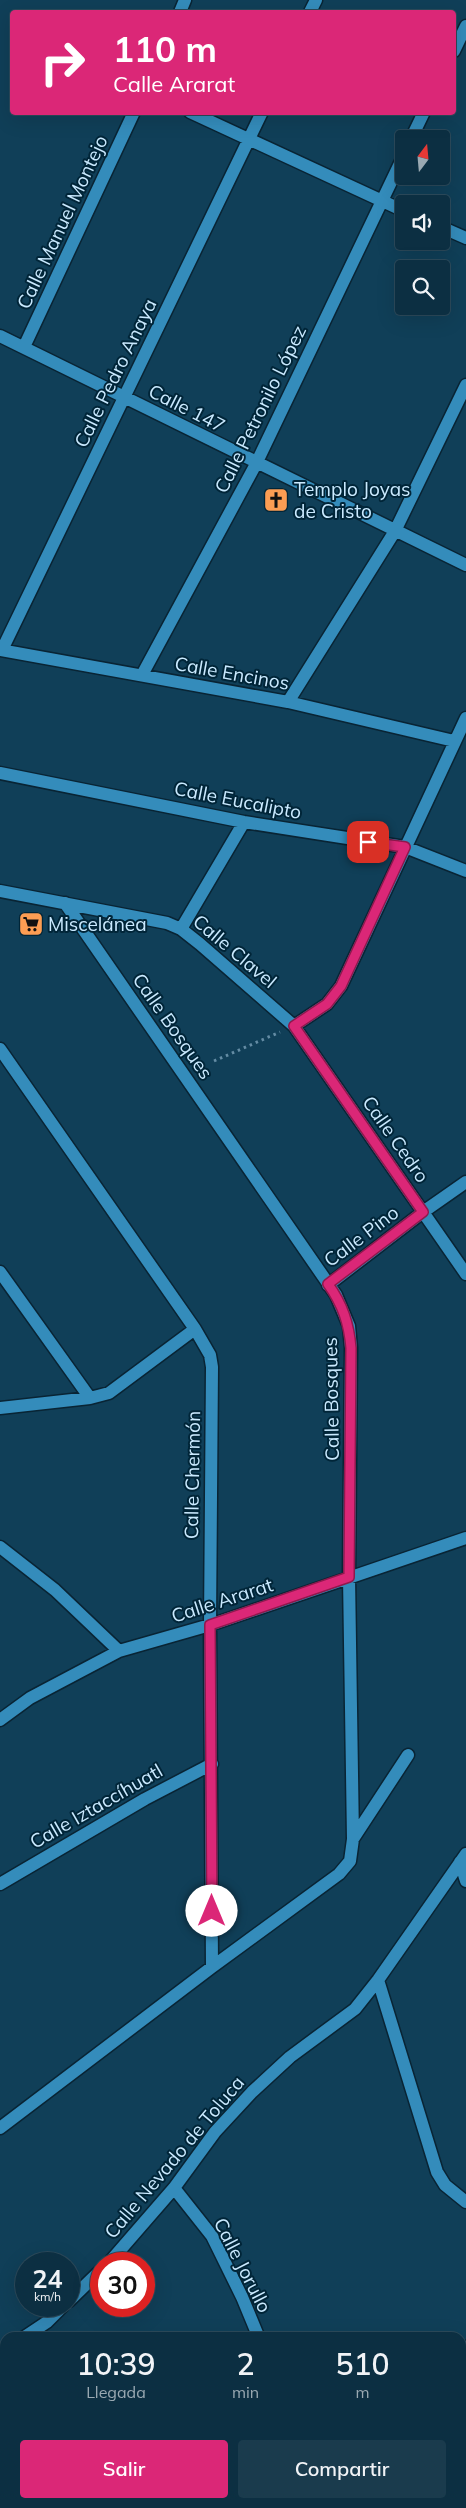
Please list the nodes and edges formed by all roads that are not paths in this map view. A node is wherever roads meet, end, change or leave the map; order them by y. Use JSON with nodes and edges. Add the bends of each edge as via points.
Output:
{"nodes":[{"id":1,"x":466,"y":26,"type":"edge"},
{"id":2,"x":456,"y":47,"type":"edge"},
{"id":3,"x":133,"y":115,"type":"edge"},
{"id":4,"x":196,"y":115,"type":"edge"},
{"id":5,"x":261,"y":115,"type":"edge"},
{"id":6,"x":423,"y":115,"type":"edge"},
{"id":7,"x":416,"y":130,"type":"edge"},
{"id":8,"x":249,"y":140,"type":"junction"},
{"id":9,"x":395,"y":173,"type":"edge"},
{"id":10,"x":381,"y":201,"type":"junction"},
{"id":11,"x":395,"y":207,"type":"edge"},
{"id":12,"x":450,"y":231,"type":"edge"},
{"id":13,"x":466,"y":238,"type":"edge"},
{"id":14,"x":0,"y":336,"type":"edge"},
{"id":15,"x":24,"y":347,"type":"junction"},
{"id":16,"x":466,"y":385,"type":"edge"},
{"id":17,"x":124,"y":398,"type":"junction"},
{"id":18,"x":256,"y":464,"type":"junction"},
{"id":19,"x":395,"y":531,"type":"junction"},
{"id":20,"x":466,"y":565,"type":"edge"},
{"id":21,"x":1,"y":650,"type":"edge"},
{"id":22,"x":142,"y":676,"type":"junction"},
{"id":23,"x":288,"y":702,"type":"junction"},
{"id":24,"x":466,"y":718,"type":"edge"},
{"id":25,"x":454,"y":741,"type":"junction"},
{"id":26,"x":0,"y":773,"type":"edge"},
{"id":27,"x":244,"y":822,"type":"junction"},
{"id":28,"x":405,"y":847,"type":"junction"},
{"id":29,"x":466,"y":871,"type":"edge"},
{"id":30,"x":0,"y":891,"type":"edge"},
{"id":31,"x":65,"y":903,"type":"junction"},
{"id":32,"x":181,"y":929,"type":"junction"},
{"id":33,"x":294,"y":1026,"type":"junction"},
{"id":34,"x":0,"y":1049,"type":"edge"},
{"id":35,"x":466,"y":1182,"type":"edge"},
{"id":36,"x":423,"y":1212,"type":"junction"},
{"id":37,"x":466,"y":1274,"type":"edge"},
{"id":38,"x":1,"y":1275,"type":"edge"},
{"id":39,"x":328,"y":1284,"type":"junction"},
{"id":40,"x":195,"y":1329,"type":"junction"},
{"id":41,"x":90,"y":1398,"type":"junction"},
{"id":42,"x":0,"y":1408,"type":"edge"},
{"id":43,"x":466,"y":1538,"type":"edge"},
{"id":44,"x":0,"y":1547,"type":"edge"},
{"id":45,"x":349,"y":1577,"type":"junction"},
{"id":46,"x":210,"y":1625,"type":"junction"},
{"id":47,"x":119,"y":1651,"type":"junction"},
{"id":48,"x":0,"y":1720,"type":"edge"},
{"id":49,"x":408,"y":1755,"type":"dead end"},
{"id":50,"x":212,"y":1764,"type":"junction"},
{"id":51,"x":353,"y":1840,"type":"junction"},
{"id":52,"x":463,"y":1858,"type":"edge"},
{"id":53,"x":466,"y":1881,"type":"edge"},
{"id":54,"x":0,"y":1884,"type":"edge"},
{"id":55,"x":212,"y":1967,"type":"junction"},
{"id":56,"x":378,"y":1980,"type":"junction"},
{"id":57,"x":0,"y":2128,"type":"edge"},
{"id":58,"x":174,"y":2188,"type":"junction"},
{"id":59,"x":466,"y":2202,"type":"edge"},
{"id":60,"x":118,"y":2252,"type":"edge"},
{"id":61,"x":90,"y":2281,"type":"edge"},
{"id":62,"x":80,"y":2290,"type":"edge"},
{"id":63,"x":52,"y":2317,"type":"edge"},
{"id":64,"x":31,"y":2332,"type":"edge"},
{"id":65,"x":256,"y":2332,"type":"edge"}],
"edges":[{"from":1,"to":2,"type":"street"},
{"from":3,"to":15,"type":"street","name":"Calle Manuel Montejo"},
{"from":4,"to":8,"type":"street"},
{"from":5,"to":8,"type":"street","name":"Calle Pedro Anaya"},
{"from":6,"to":7,"type":"street"},
{"from":8,"to":10,"type":"street"},
{"from":8,"to":17,"type":"street","name":"Calle Pedro Anaya"},
{"from":9,"to":10,"type":"street","name":"Calle Petronilo López"},
{"from":10,"to":11,"type":"street"},
{"from":10,"to":18,"type":"street","name":"Calle Petronilo López"},
{"from":12,"to":13,"type":"street"},
{"from":14,"to":15,"type":"street","name":"Calle 147"},
{"from":15,"to":17,"type":"street","name":"Calle 147"},
{"from":16,"to":19,"type":"street"},
{"from":17,"to":18,"type":"street","name":"Calle 147"},
{"from":17,"to":21,"type":"street","name":"Calle Pedro Anaya"},
{"from":18,"to":19,"type":"street","name":"Calle 147"},
{"from":18,"to":22,"type":"street","name":"Calle Petronilo López"},
{"from":19,"to":20,"type":"street","name":"Calle 147"},
{"from":19,"to":23,"type":"street"},
{"from":21,"to":22,"type":"street","name":"Calle Encinos"},
{"from":22,"to":23,"type":"street","name":"Calle Encinos"},
{"from":23,"to":25,"type":"street","name":"Calle Encinos"},
{"from":24,"to":25,"type":"street"},
{"from":25,"to":28,"type":"street"},
{"from":26,"to":27,"type":"street","name":"Calle Eucalipto"},
{"from":27,"to":28,"type":"street","name":"Calle Eucalipto"},
{"from":27,"to":32,"type":"street"},
{"from":28,"to":29,"type":"street","name":"Calle Eucalipto"},
{"from":28,"to":33,"type":"street","via":[[341,986],[327,1004]]},
{"from":30,"to":31,"type":"street","name":"Calle Clavel"},
{"from":31,"to":32,"type":"street","name":"Calle Clavel","via":[[168,923]]},
{"from":31,"to":39,"type":"street","name":"Calle Bosques"},
{"from":32,"to":33,"type":"street","name":"Calle Clavel"},
{"from":33,"to":36,"type":"street","name":"Calle Cedro"},
{"from":34,"to":40,"type":"street","name":"Calle Chermón"},
{"from":35,"to":36,"type":"street","name":"Calle Pino"},
{"from":36,"to":37,"type":"street","name":"Calle Cedro"},
{"from":36,"to":39,"type":"street","name":"Calle Pino"},
{"from":38,"to":41,"type":"street"},
{"from":39,"to":45,"type":"street","name":"Calle Bosques","via":[[349,1326],[351,1348]]},
{"from":40,"to":41,"type":"street","via":[[109,1393]]},
{"from":40,"to":46,"type":"street","name":"Calle Chermón","via":[[210,1355],[212,1367]]},
{"from":41,"to":42,"type":"street"},
{"from":43,"to":45,"type":"street","name":"Calle Ararat"},
{"from":44,"to":47,"type":"street","via":[[55,1590]]},
{"from":45,"to":46,"type":"street","name":"Calle Ararat"},
{"from":45,"to":51,"type":"street","name":"Calle Bosques"},
{"from":46,"to":47,"type":"street","name":"Calle Ararat"},
{"from":46,"to":50,"type":"street","name":"Calle Chermón"},
{"from":47,"to":48,"type":"street","name":"Calle Ararat","via":[[30,1698]]},
{"from":49,"to":51,"type":"street"},
{"from":50,"to":54,"type":"street","name":"Calle Iztaccíhuatl","via":[[145,1798]]},
{"from":50,"to":55,"type":"street","name":"Calle Chermón"},
{"from":51,"to":55,"type":"street","name":"Calle Bosques","via":[[350,1861],[339,1874]]},
{"from":52,"to":53,"type":"street"},
{"from":52,"to":56,"type":"street","name":"Calle Nevado de Toluca"},
{"from":55,"to":57,"type":"street"},
{"from":56,"to":58,"type":"street","name":"Calle Nevado de Toluca","via":[[355,2009],[290,2057],[252,2092],[215,2132]]},
{"from":56,"to":59,"type":"street","via":[[437,2172],[444,2185]]},
{"from":58,"to":60,"type":"street","name":"Calle Nevado de Toluca"},
{"from":58,"to":65,"type":"street","name":"Calle Jorullo","via":[[212,2236]]},
{"from":61,"to":62,"type":"street"},
{"from":63,"to":64,"type":"street"}]}
